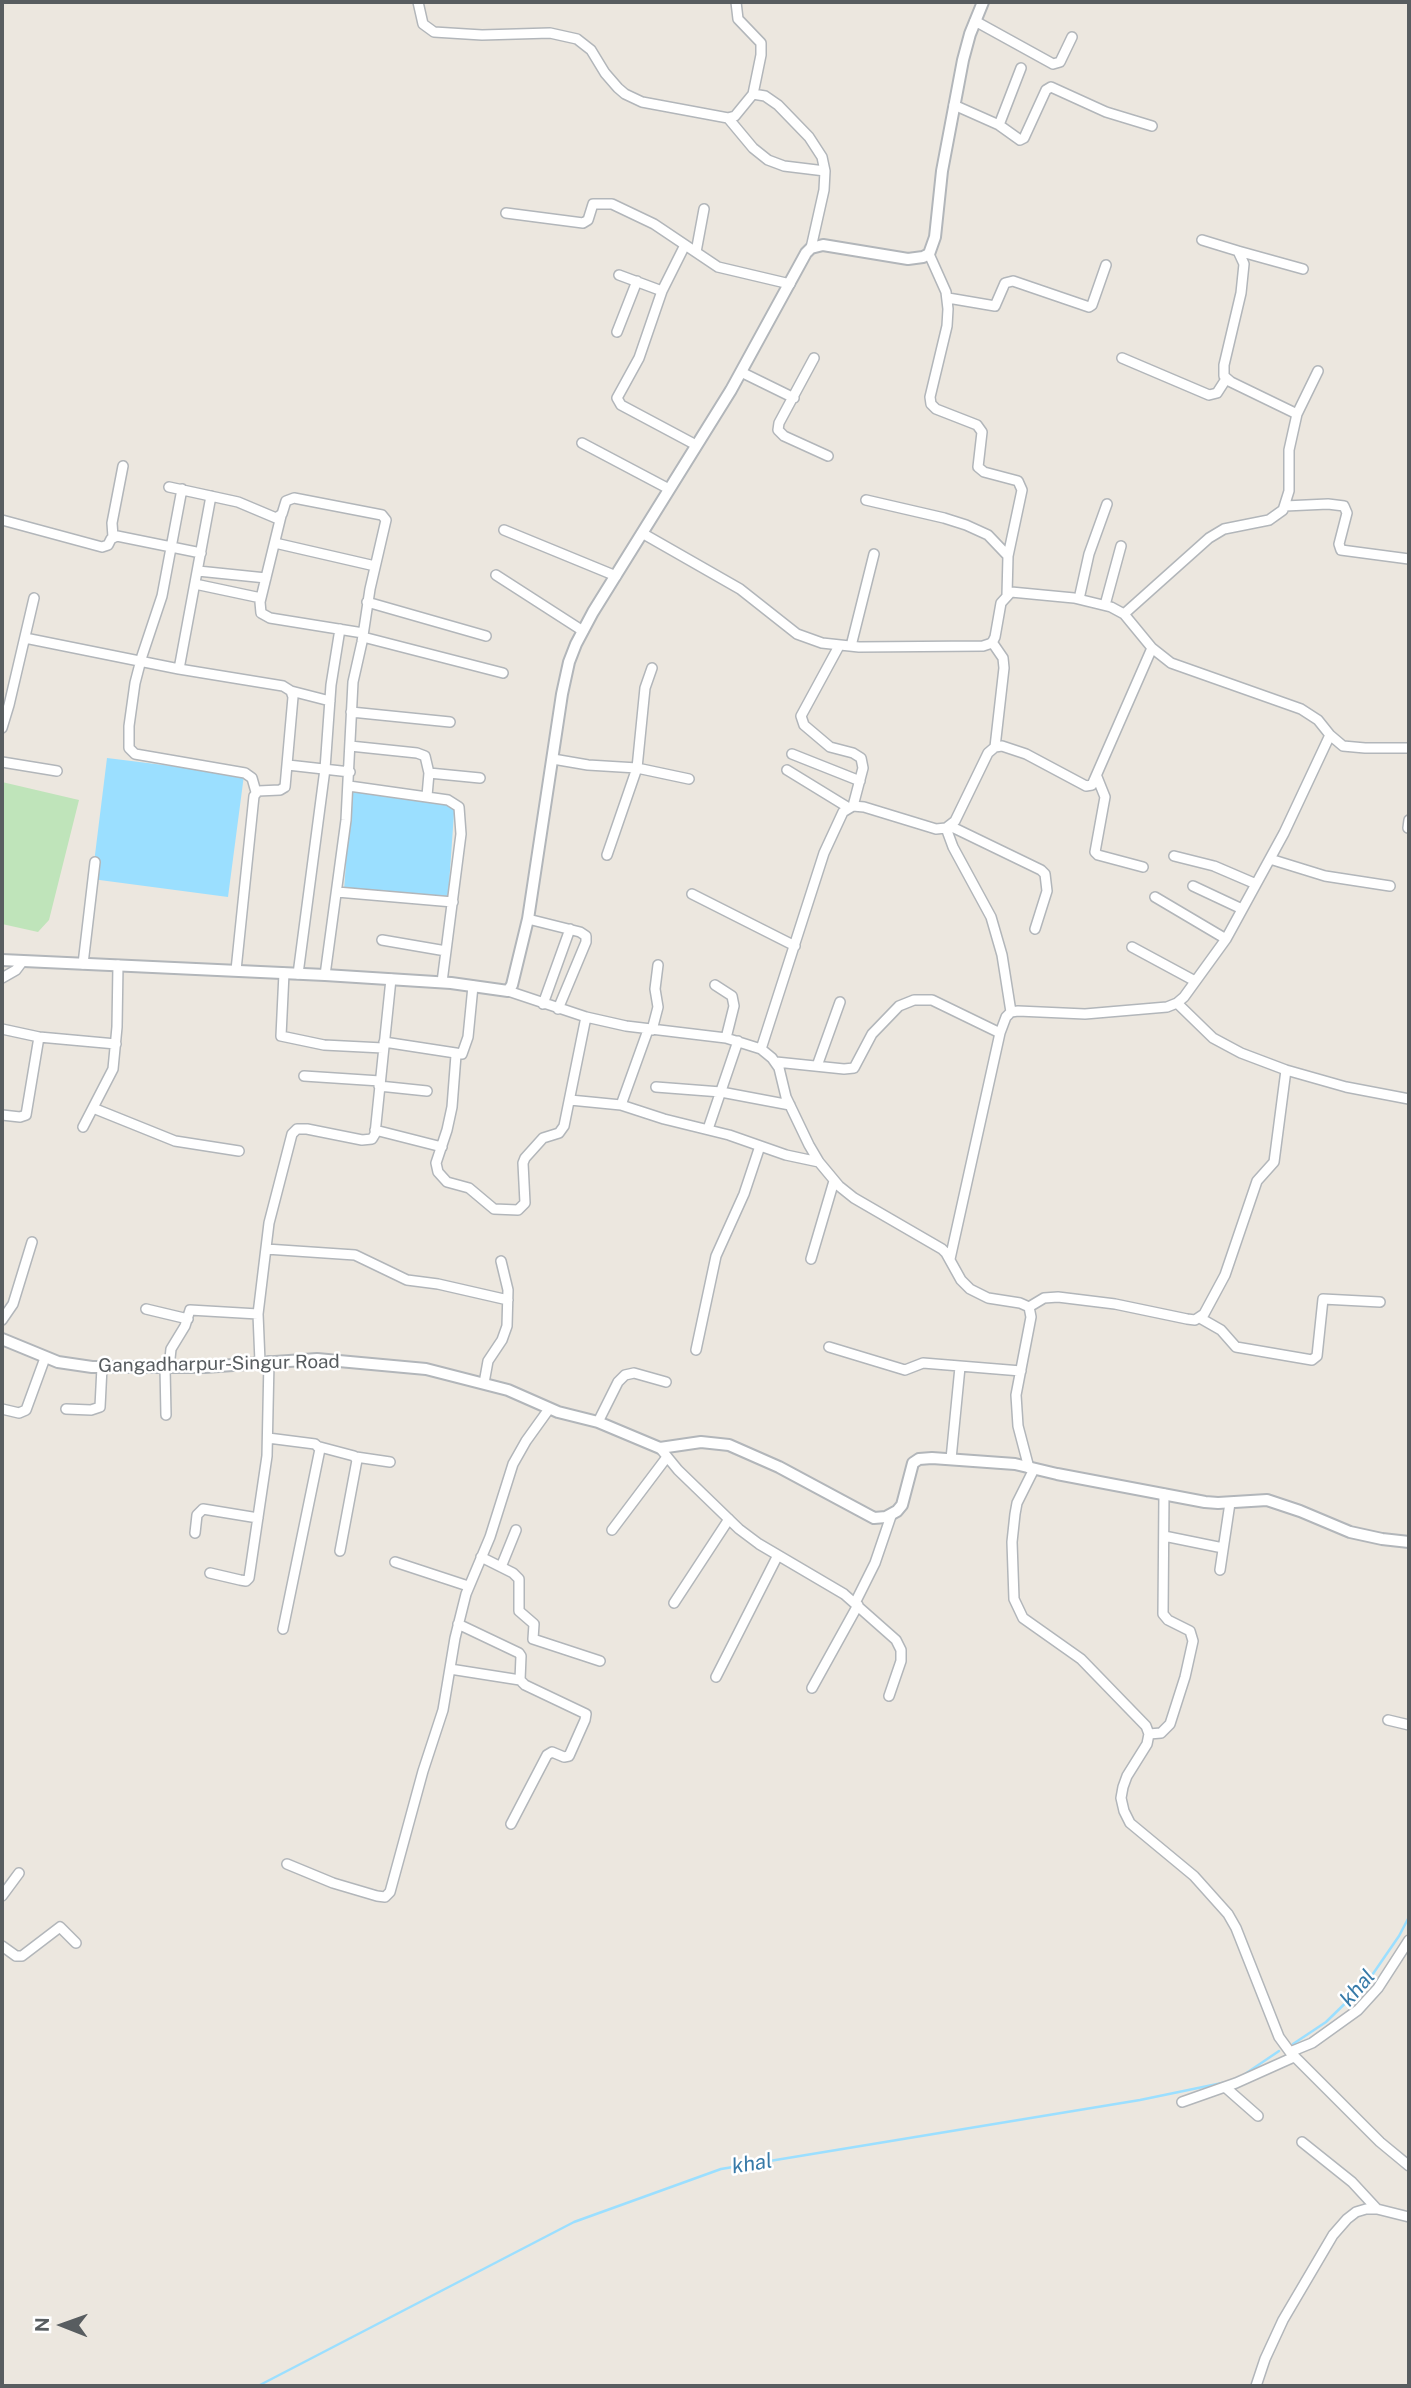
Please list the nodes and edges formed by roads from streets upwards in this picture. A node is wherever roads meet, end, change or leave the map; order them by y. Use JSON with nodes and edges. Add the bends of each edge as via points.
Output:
{"nodes":[{"id":1,"x":418,"y":2,"type":"edge"},
{"id":2,"x":736,"y":2,"type":"edge"},
{"id":3,"x":983,"y":2,"type":"edge"},
{"id":4,"x":975,"y":21,"type":"junction"},
{"id":5,"x":1072,"y":37,"type":"dead end"},
{"id":6,"x":1021,"y":68,"type":"dead end"},
{"id":7,"x":753,"y":94,"type":"junction"},
{"id":8,"x":954,"y":105,"type":"junction"},
{"id":9,"x":728,"y":118,"type":"junction"},
{"id":10,"x":999,"y":125,"type":"junction"},
{"id":11,"x":1152,"y":126,"type":"dead end"},
{"id":12,"x":825,"y":171,"type":"junction"},
{"id":13,"x":704,"y":209,"type":"dead end"},
{"id":14,"x":506,"y":213,"type":"dead end"},
{"id":15,"x":1202,"y":240,"type":"dead end"},
{"id":16,"x":685,"y":245,"type":"junction"},
{"id":17,"x":811,"y":248,"type":"junction"},
{"id":18,"x":1238,"y":251,"type":"junction"},
{"id":19,"x":696,"y":252,"type":"junction"},
{"id":20,"x":929,"y":254,"type":"junction"},
{"id":21,"x":1106,"y":265,"type":"dead end"},
{"id":22,"x":1303,"y":269,"type":"dead end"},
{"id":23,"x":619,"y":275,"type":"dead end"},
{"id":24,"x":637,"y":282,"type":"junction"},
{"id":25,"x":790,"y":284,"type":"junction"},
{"id":26,"x":662,"y":291,"type":"junction"},
{"id":27,"x":948,"y":298,"type":"junction"},
{"id":28,"x":617,"y":332,"type":"dead end"},
{"id":29,"x":814,"y":358,"type":"dead end"},
{"id":30,"x":1122,"y":358,"type":"dead end"},
{"id":31,"x":1318,"y":371,"type":"dead end"},
{"id":32,"x":741,"y":372,"type":"junction"},
{"id":33,"x":1226,"y":379,"type":"junction"},
{"id":34,"x":794,"y":398,"type":"junction"},
{"id":35,"x":1297,"y":414,"type":"junction"},
{"id":36,"x":582,"y":443,"type":"dead end"},
{"id":37,"x":696,"y":444,"type":"junction"},
{"id":38,"x":828,"y":456,"type":"dead end"},
{"id":39,"x":123,"y":466,"type":"dead end"},
{"id":40,"x":169,"y":487,"type":"dead end"},
{"id":41,"x":182,"y":489,"type":"junction"},
{"id":42,"x":668,"y":489,"type":"junction"},
{"id":43,"x":211,"y":496,"type":"junction"},
{"id":44,"x":866,"y":500,"type":"dead end"},
{"id":45,"x":1107,"y":504,"type":"dead end"},
{"id":46,"x":1285,"y":506,"type":"junction"},
{"id":47,"x":281,"y":516,"type":"junction"},
{"id":48,"x":2,"y":520,"type":"edge"},
{"id":49,"x":504,"y":530,"type":"dead end"},
{"id":50,"x":642,"y":534,"type":"junction"},
{"id":51,"x":113,"y":537,"type":"junction"},
{"id":52,"x":275,"y":543,"type":"junction"},
{"id":53,"x":1121,"y":546,"type":"dead end"},
{"id":54,"x":171,"y":547,"type":"junction"},
{"id":55,"x":201,"y":553,"type":"junction"},
{"id":56,"x":874,"y":554,"type":"dead end"},
{"id":57,"x":1008,"y":556,"type":"junction"},
{"id":58,"x":1409,"y":559,"type":"edge"},
{"id":59,"x":375,"y":566,"type":"junction"},
{"id":60,"x":198,"y":571,"type":"junction"},
{"id":61,"x":496,"y":575,"type":"dead end"},
{"id":62,"x":616,"y":576,"type":"junction"},
{"id":63,"x":266,"y":578,"type":"junction"},
{"id":64,"x":195,"y":584,"type":"junction"},
{"id":65,"x":1007,"y":594,"type":"junction"},
{"id":66,"x":34,"y":598,"type":"dead end"},
{"id":67,"x":261,"y":598,"type":"junction"},
{"id":68,"x":1079,"y":599,"type":"junction"},
{"id":69,"x":367,"y":602,"type":"junction"},
{"id":70,"x":1105,"y":605,"type":"junction"},
{"id":71,"x":1124,"y":614,"type":"junction"},
{"id":72,"x":340,"y":629,"type":"junction"},
{"id":73,"x":583,"y":631,"type":"junction"},
{"id":74,"x":363,"y":635,"type":"junction"},
{"id":75,"x":486,"y":636,"type":"dead end"},
{"id":76,"x":25,"y":638,"type":"junction"},
{"id":77,"x":992,"y":642,"type":"junction"},
{"id":78,"x":839,"y":646,"type":"junction"},
{"id":79,"x":851,"y":646,"type":"junction"},
{"id":80,"x":1152,"y":648,"type":"junction"},
{"id":81,"x":141,"y":661,"type":"junction"},
{"id":82,"x":652,"y":668,"type":"dead end"},
{"id":83,"x":179,"y":669,"type":"junction"},
{"id":84,"x":503,"y":673,"type":"dead end"},
{"id":85,"x":291,"y":691,"type":"junction"},
{"id":86,"x":330,"y":701,"type":"junction"},
{"id":87,"x":351,"y":712,"type":"junction"},
{"id":88,"x":450,"y":722,"type":"dead end"},
{"id":89,"x":2,"y":727,"type":"edge"},
{"id":90,"x":1330,"y":735,"type":"junction"},
{"id":91,"x":350,"y":746,"type":"junction"},
{"id":92,"x":995,"y":747,"type":"junction"},
{"id":93,"x":1409,"y":748,"type":"edge"},
{"id":94,"x":792,"y":754,"type":"dead end"},
{"id":95,"x":552,"y":759,"type":"junction"},
{"id":96,"x":2,"y":762,"type":"edge"},
{"id":97,"x":288,"y":765,"type":"junction"},
{"id":98,"x":637,"y":768,"type":"junction"},
{"id":99,"x":325,"y":769,"type":"junction"},
{"id":100,"x":787,"y":770,"type":"dead end"},
{"id":101,"x":57,"y":771,"type":"dead end"},
{"id":102,"x":350,"y":772,"type":"junction"},
{"id":103,"x":429,"y":773,"type":"junction"},
{"id":104,"x":1097,"y":777,"type":"junction"},
{"id":105,"x":480,"y":778,"type":"dead end"},
{"id":106,"x":689,"y":779,"type":"dead end"},
{"id":107,"x":860,"y":780,"type":"junction"},
{"id":108,"x":349,"y":786,"type":"junction"},
{"id":109,"x":256,"y":792,"type":"junction"},
{"id":110,"x":427,"y":796,"type":"junction"},
{"id":111,"x":851,"y":807,"type":"junction"},
{"id":112,"x":948,"y":827,"type":"junction"},
{"id":113,"x":607,"y":855,"type":"dead end"},
{"id":114,"x":1174,"y":856,"type":"dead end"},
{"id":115,"x":1270,"y":859,"type":"junction"},
{"id":116,"x":95,"y":862,"type":"dead end"},
{"id":117,"x":1143,"y":867,"type":"dead end"},
{"id":118,"x":1256,"y":884,"type":"junction"},
{"id":119,"x":1193,"y":886,"type":"dead end"},
{"id":120,"x":1390,"y":886,"type":"dead end"},
{"id":121,"x":337,"y":892,"type":"junction"},
{"id":122,"x":692,"y":894,"type":"dead end"},
{"id":123,"x":1155,"y":897,"type":"dead end"},
{"id":124,"x":453,"y":902,"type":"junction"},
{"id":125,"x":1242,"y":909,"type":"junction"},
{"id":126,"x":528,"y":919,"type":"junction"},
{"id":127,"x":570,"y":929,"type":"junction"},
{"id":128,"x":1035,"y":929,"type":"dead end"},
{"id":129,"x":1226,"y":939,"type":"junction"},
{"id":130,"x":382,"y":940,"type":"dead end"},
{"id":131,"x":795,"y":946,"type":"junction"},
{"id":132,"x":1132,"y":947,"type":"dead end"},
{"id":133,"x":446,"y":951,"type":"junction"},
{"id":134,"x":2,"y":960,"type":"edge"},
{"id":135,"x":22,"y":962,"type":"junction"},
{"id":136,"x":83,"y":964,"type":"junction"},
{"id":137,"x":118,"y":965,"type":"junction"},
{"id":138,"x":658,"y":965,"type":"dead end"},
{"id":139,"x":236,"y":970,"type":"junction"},
{"id":140,"x":284,"y":973,"type":"junction"},
{"id":141,"x":298,"y":974,"type":"junction"},
{"id":142,"x":325,"y":975,"type":"junction"},
{"id":143,"x":2,"y":978,"type":"edge"},
{"id":144,"x":391,"y":979,"type":"junction"},
{"id":145,"x":1195,"y":981,"type":"junction"},
{"id":146,"x":442,"y":982,"type":"junction"},
{"id":147,"x":715,"y":985,"type":"dead end"},
{"id":148,"x":473,"y":986,"type":"junction"},
{"id":149,"x":508,"y":991,"type":"junction"},
{"id":150,"x":839,"y":1002,"type":"dead end"},
{"id":151,"x":1177,"y":1003,"type":"junction"},
{"id":152,"x":543,"y":1004,"type":"junction"},
{"id":153,"x":558,"y":1009,"type":"junction"},
{"id":154,"x":1011,"y":1012,"type":"junction"},
{"id":155,"x":586,"y":1017,"type":"junction"},
{"id":156,"x":2,"y":1029,"type":"edge"},
{"id":157,"x":650,"y":1030,"type":"junction"},
{"id":158,"x":1000,"y":1033,"type":"junction"},
{"id":159,"x":39,"y":1037,"type":"junction"},
{"id":160,"x":726,"y":1038,"type":"junction"},
{"id":161,"x":738,"y":1041,"type":"junction"},
{"id":162,"x":116,"y":1044,"type":"junction"},
{"id":163,"x":383,"y":1045,"type":"junction"},
{"id":164,"x":761,"y":1049,"type":"junction"},
{"id":165,"x":456,"y":1055,"type":"junction"},
{"id":166,"x":776,"y":1062,"type":"junction"},
{"id":167,"x":817,"y":1066,"type":"junction"},
{"id":168,"x":1286,"y":1070,"type":"junction"},
{"id":169,"x":304,"y":1076,"type":"dead end"},
{"id":170,"x":380,"y":1084,"type":"junction"},
{"id":171,"x":656,"y":1087,"type":"dead end"},
{"id":172,"x":427,"y":1091,"type":"dead end"},
{"id":173,"x":721,"y":1092,"type":"junction"},
{"id":174,"x":1409,"y":1099,"type":"edge"},
{"id":175,"x":570,"y":1100,"type":"junction"},
{"id":176,"x":621,"y":1105,"type":"junction"},
{"id":177,"x":790,"y":1105,"type":"junction"},
{"id":178,"x":93,"y":1108,"type":"junction"},
{"id":179,"x":2,"y":1115,"type":"edge"},
{"id":180,"x":83,"y":1127,"type":"dead end"},
{"id":181,"x":708,"y":1129,"type":"junction"},
{"id":182,"x":375,"y":1130,"type":"junction"},
{"id":183,"x":760,"y":1146,"type":"junction"},
{"id":184,"x":442,"y":1147,"type":"junction"},
{"id":185,"x":239,"y":1151,"type":"dead end"},
{"id":186,"x":819,"y":1162,"type":"junction"},
{"id":187,"x":834,"y":1181,"type":"junction"},
{"id":188,"x":32,"y":1242,"type":"dead end"},
{"id":189,"x":266,"y":1249,"type":"junction"},
{"id":190,"x":810,"y":1259,"type":"dead end"},
{"id":191,"x":950,"y":1259,"type":"junction"},
{"id":192,"x":501,"y":1261,"type":"dead end"},
{"id":193,"x":508,"y":1300,"type":"junction"},
{"id":194,"x":1380,"y":1302,"type":"dead end"},
{"id":195,"x":1029,"y":1307,"type":"junction"},
{"id":196,"x":146,"y":1309,"type":"dead end"},
{"id":197,"x":258,"y":1314,"type":"junction"},
{"id":198,"x":1200,"y":1318,"type":"junction"},
{"id":199,"x":188,"y":1319,"type":"junction"},
{"id":200,"x":2,"y":1320,"type":"edge"},
{"id":201,"x":2,"y":1339,"type":"edge"},
{"id":202,"x":829,"y":1347,"type":"dead end"},
{"id":203,"x":696,"y":1350,"type":"dead end"},
{"id":204,"x":46,"y":1358,"type":"junction"},
{"id":205,"x":264,"y":1362,"type":"junction"},
{"id":206,"x":102,"y":1367,"type":"junction"},
{"id":207,"x":960,"y":1367,"type":"junction"},
{"id":208,"x":167,"y":1368,"type":"junction"},
{"id":209,"x":1021,"y":1371,"type":"junction"},
{"id":210,"x":666,"y":1382,"type":"dead end"},
{"id":211,"x":484,"y":1383,"type":"junction"},
{"id":212,"x":2,"y":1409,"type":"edge"},
{"id":213,"x":66,"y":1409,"type":"dead end"},
{"id":214,"x":549,"y":1409,"type":"junction"},
{"id":215,"x":166,"y":1415,"type":"dead end"},
{"id":216,"x":598,"y":1422,"type":"junction"},
{"id":217,"x":268,"y":1438,"type":"junction"},
{"id":218,"x":320,"y":1447,"type":"junction"},
{"id":219,"x":664,"y":1452,"type":"junction"},
{"id":220,"x":356,"y":1457,"type":"junction"},
{"id":221,"x":951,"y":1459,"type":"junction"},
{"id":222,"x":390,"y":1462,"type":"dead end"},
{"id":223,"x":1031,"y":1468,"type":"junction"},
{"id":224,"x":1164,"y":1494,"type":"junction"},
{"id":225,"x":1230,"y":1503,"type":"junction"},
{"id":226,"x":891,"y":1516,"type":"junction"},
{"id":227,"x":258,"y":1518,"type":"junction"},
{"id":228,"x":729,"y":1520,"type":"junction"},
{"id":229,"x":516,"y":1530,"type":"dead end"},
{"id":230,"x":612,"y":1530,"type":"dead end"},
{"id":231,"x":195,"y":1533,"type":"dead end"},
{"id":232,"x":1164,"y":1536,"type":"junction"},
{"id":233,"x":1409,"y":1542,"type":"edge"},
{"id":234,"x":1223,"y":1548,"type":"junction"},
{"id":235,"x":340,"y":1552,"type":"dead end"},
{"id":236,"x":778,"y":1555,"type":"junction"},
{"id":237,"x":481,"y":1557,"type":"junction"},
{"id":238,"x":395,"y":1562,"type":"dead end"},
{"id":239,"x":501,"y":1567,"type":"junction"},
{"id":240,"x":1220,"y":1570,"type":"dead end"},
{"id":241,"x":210,"y":1573,"type":"dead end"},
{"id":242,"x":468,"y":1586,"type":"junction"},
{"id":243,"x":674,"y":1603,"type":"dead end"},
{"id":244,"x":856,"y":1604,"type":"junction"},
{"id":245,"x":458,"y":1623,"type":"junction"},
{"id":246,"x":283,"y":1629,"type":"dead end"},
{"id":247,"x":600,"y":1661,"type":"dead end"},
{"id":248,"x":450,"y":1670,"type":"junction"},
{"id":249,"x":716,"y":1677,"type":"dead end"},
{"id":250,"x":520,"y":1680,"type":"junction"},
{"id":251,"x":812,"y":1688,"type":"dead end"},
{"id":252,"x":890,"y":1696,"type":"dead end"},
{"id":253,"x":1388,"y":1720,"type":"dead end"},
{"id":254,"x":1409,"y":1725,"type":"edge"},
{"id":255,"x":1149,"y":1734,"type":"junction"},
{"id":256,"x":511,"y":1824,"type":"dead end"},
{"id":257,"x":287,"y":1864,"type":"dead end"},
{"id":258,"x":19,"y":1873,"type":"dead end"},
{"id":259,"x":2,"y":1896,"type":"edge"},
{"id":260,"x":1409,"y":1940,"type":"edge"},
{"id":261,"x":76,"y":1944,"type":"dead end"},
{"id":262,"x":2,"y":1946,"type":"edge"},
{"id":263,"x":1292,"y":2055,"type":"junction"},
{"id":264,"x":1225,"y":2087,"type":"junction"},
{"id":265,"x":1182,"y":2102,"type":"dead end"},
{"id":266,"x":1258,"y":2116,"type":"dead end"},
{"id":267,"x":1302,"y":2142,"type":"dead end"},
{"id":268,"x":1409,"y":2166,"type":"edge"},
{"id":269,"x":1377,"y":2209,"type":"junction"},
{"id":270,"x":1409,"y":2217,"type":"edge"},
{"id":271,"x":1257,"y":2383,"type":"edge"},
{"id":272,"x":1268,"y":2386,"type":"edge"}],
"edges":[{"from":1,"to":9,"type":"street","via":[[420,19],[429,31],[567,35],[586,44],[625,94],[642,102]]},
{"from":2,"to":7,"type":"street","via":[[738,19],[761,43]]},
{"from":3,"to":4,"type":"street"},
{"from":4,"to":5,"type":"street","via":[[1052,64],[1060,62]]},
{"from":4,"to":8,"type":"street"},
{"from":6,"to":10,"type":"street"},
{"from":7,"to":9,"type":"street"},
{"from":7,"to":12,"type":"street","via":[[778,105],[809,136]]},
{"from":8,"to":10,"type":"street"},
{"from":8,"to":20,"type":"street"},
{"from":9,"to":12,"type":"street","via":[[768,160]]},
{"from":10,"to":11,"type":"street","via":[[1022,139],[1046,90],[1052,87],[1106,112]]},
{"from":12,"to":17,"type":"street"},
{"from":13,"to":19,"type":"street"},
{"from":14,"to":16,"type":"street","via":[[581,223],[588,220],[593,204],[612,204]]},
{"from":15,"to":18,"type":"street"},
{"from":16,"to":19,"type":"street"},
{"from":16,"to":26,"type":"street"},
{"from":17,"to":20,"type":"street","via":[[823,245],[908,259]]},
{"from":17,"to":25,"type":"street"},
{"from":18,"to":22,"type":"street"},
{"from":18,"to":33,"type":"street","via":[[1243,274],[1224,365]]},
{"from":19,"to":25,"type":"street","via":[[724,269]]},
{"from":20,"to":27,"type":"street"},
{"from":21,"to":27,"type":"street","via":[[1088,307],[1013,281],[1005,283],[995,306]]},
{"from":23,"to":24,"type":"street"},
{"from":24,"to":26,"type":"street"},
{"from":24,"to":28,"type":"street"},
{"from":25,"to":32,"type":"street"},
{"from":26,"to":37,"type":"street","via":[[643,350],[617,401]]},
{"from":27,"to":57,"type":"street","via":[[947,326],[930,401],[936,409],[980,428],[981,470],[1021,485]]},
{"from":29,"to":34,"type":"street"},
{"from":30,"to":33,"type":"street","via":[[1209,395],[1217,393]]},
{"from":31,"to":35,"type":"street"},
{"from":32,"to":34,"type":"street"},
{"from":32,"to":37,"type":"street"},
{"from":33,"to":35,"type":"street"},
{"from":34,"to":38,"type":"street","via":[[779,423],[780,433]]},
{"from":35,"to":46,"type":"street"},
{"from":36,"to":42,"type":"street"},
{"from":37,"to":42,"type":"street"},
{"from":39,"to":51,"type":"street"},
{"from":40,"to":41,"type":"street"},
{"from":41,"to":43,"type":"street"},
{"from":41,"to":54,"type":"street"},
{"from":42,"to":50,"type":"street"},
{"from":43,"to":47,"type":"street"},
{"from":43,"to":55,"type":"street"},
{"from":44,"to":57,"type":"street","via":[[967,525],[988,535]]},
{"from":45,"to":68,"type":"street"},
{"from":46,"to":58,"type":"street","via":[[1342,505],[1347,513],[1340,550]]},
{"from":46,"to":71,"type":"street","via":[[1269,520],[1224,529],[1209,538]]},
{"from":47,"to":52,"type":"street"},
{"from":47,"to":59,"type":"street","via":[[286,501],[294,498],[382,516],[386,527]]},
{"from":48,"to":51,"type":"street","via":[[102,547]]},
{"from":49,"to":62,"type":"street"},
{"from":50,"to":62,"type":"street"},
{"from":50,"to":78,"type":"street","via":[[740,589],[797,634]]},
{"from":51,"to":54,"type":"street"},
{"from":52,"to":59,"type":"street"},
{"from":52,"to":63,"type":"street"},
{"from":53,"to":70,"type":"street"},
{"from":54,"to":55,"type":"street"},
{"from":54,"to":81,"type":"street","via":[[160,607]]},
{"from":55,"to":60,"type":"street"},
{"from":56,"to":79,"type":"street"},
{"from":57,"to":65,"type":"street"},
{"from":59,"to":69,"type":"street"},
{"from":60,"to":63,"type":"street"},
{"from":60,"to":64,"type":"street"},
{"from":61,"to":73,"type":"street"},
{"from":62,"to":73,"type":"street"},
{"from":63,"to":67,"type":"street"},
{"from":64,"to":67,"type":"street"},
{"from":64,"to":83,"type":"street"},
{"from":65,"to":68,"type":"street"},
{"from":65,"to":77,"type":"street"},
{"from":66,"to":76,"type":"street"},
{"from":67,"to":72,"type":"street","via":[[261,613],[266,617]]},
{"from":68,"to":70,"type":"street"},
{"from":69,"to":74,"type":"street"},
{"from":69,"to":75,"type":"street"},
{"from":70,"to":71,"type":"street"},
{"from":71,"to":80,"type":"street"},
{"from":72,"to":74,"type":"street"},
{"from":72,"to":86,"type":"street"},
{"from":73,"to":95,"type":"street","via":[[565,675]]},
{"from":74,"to":84,"type":"street"},
{"from":74,"to":87,"type":"street"},
{"from":76,"to":81,"type":"street"},
{"from":76,"to":89,"type":"street"},
{"from":77,"to":79,"type":"street","via":[[983,646]]},
{"from":77,"to":92,"type":"street","via":[[1004,668]]},
{"from":78,"to":79,"type":"street"},
{"from":78,"to":107,"type":"street","via":[[801,720],[830,747],[859,756],[863,763]]},
{"from":80,"to":90,"type":"street","via":[[1182,669],[1301,709]]},
{"from":80,"to":104,"type":"street"},
{"from":81,"to":83,"type":"street"},
{"from":81,"to":109,"type":"street","via":[[129,726],[131,752],[245,773],[252,778]]},
{"from":82,"to":98,"type":"street","via":[[645,688]]},
{"from":83,"to":85,"type":"street"},
{"from":85,"to":86,"type":"street"},
{"from":85,"to":97,"type":"street"},
{"from":86,"to":99,"type":"street"},
{"from":87,"to":88,"type":"street"},
{"from":87,"to":91,"type":"street"},
{"from":90,"to":93,"type":"street","via":[[1343,746]]},
{"from":90,"to":115,"type":"street"},
{"from":91,"to":102,"type":"street"},
{"from":91,"to":103,"type":"street","via":[[422,754]]},
{"from":92,"to":104,"type":"street","via":[[1026,754],[1086,786]]},
{"from":92,"to":112,"type":"street"},
{"from":94,"to":107,"type":"street"},
{"from":95,"to":98,"type":"street"},
{"from":95,"to":126,"type":"street"},
{"from":96,"to":101,"type":"street"},
{"from":97,"to":99,"type":"street"},
{"from":97,"to":109,"type":"street","via":[[282,790]]},
{"from":98,"to":106,"type":"street"},
{"from":98,"to":113,"type":"street"},
{"from":99,"to":102,"type":"street"},
{"from":99,"to":141,"type":"street"},
{"from":100,"to":111,"type":"street"},
{"from":102,"to":108,"type":"street"},
{"from":103,"to":105,"type":"street"},
{"from":103,"to":110,"type":"street"},
{"from":104,"to":117,"type":"street","via":[[1105,797],[1097,854]]},
{"from":107,"to":111,"type":"street"},
{"from":108,"to":110,"type":"street"},
{"from":108,"to":121,"type":"street"},
{"from":109,"to":139,"type":"street"},
{"from":110,"to":124,"type":"street","via":[[453,802],[460,811]]},
{"from":111,"to":112,"type":"street","via":[[936,830]]},
{"from":111,"to":131,"type":"street","via":[[839,820],[824,853]]},
{"from":112,"to":128,"type":"street","via":[[1045,874],[1047,891]]},
{"from":112,"to":154,"type":"street","via":[[953,848],[991,917]]},
{"from":114,"to":118,"type":"street"},
{"from":115,"to":118,"type":"street"},
{"from":115,"to":120,"type":"street","via":[[1325,876]]},
{"from":116,"to":136,"type":"street"},
{"from":118,"to":125,"type":"street"},
{"from":119,"to":125,"type":"street"},
{"from":121,"to":124,"type":"street"},
{"from":121,"to":142,"type":"street"},
{"from":122,"to":131,"type":"street"},
{"from":123,"to":129,"type":"street"},
{"from":124,"to":133,"type":"street"},
{"from":125,"to":129,"type":"street"},
{"from":126,"to":127,"type":"street"},
{"from":126,"to":149,"type":"street"},
{"from":127,"to":152,"type":"street"},
{"from":127,"to":153,"type":"street","via":[[583,933],[586,942]]},
{"from":129,"to":145,"type":"street"},
{"from":130,"to":133,"type":"street"},
{"from":131,"to":164,"type":"street"},
{"from":132,"to":145,"type":"street"},
{"from":133,"to":146,"type":"street"},
{"from":134,"to":135,"type":"street"},
{"from":135,"to":136,"type":"street"},
{"from":135,"to":143,"type":"street"},
{"from":136,"to":137,"type":"street"},
{"from":137,"to":139,"type":"street"},
{"from":137,"to":162,"type":"street"},
{"from":138,"to":157,"type":"street","via":[[658,1007]]},
{"from":139,"to":140,"type":"street"},
{"from":140,"to":141,"type":"street"},
{"from":140,"to":163,"type":"street","via":[[281,1036],[324,1045]]},
{"from":141,"to":142,"type":"street"},
{"from":142,"to":144,"type":"street"},
{"from":144,"to":146,"type":"street"},
{"from":144,"to":163,"type":"street"},
{"from":145,"to":151,"type":"street"},
{"from":146,"to":148,"type":"street"},
{"from":147,"to":160,"type":"street","via":[[732,996]]},
{"from":148,"to":149,"type":"street"},
{"from":148,"to":165,"type":"street","via":[[467,1046],[464,1053]]},
{"from":149,"to":152,"type":"street"},
{"from":150,"to":167,"type":"street"},
{"from":151,"to":154,"type":"street","via":[[1085,1014]]},
{"from":151,"to":168,"type":"street","via":[[1222,1044]]},
{"from":152,"to":153,"type":"street"},
{"from":153,"to":155,"type":"street"},
{"from":154,"to":158,"type":"street"},
{"from":155,"to":157,"type":"street"},
{"from":155,"to":175,"type":"street"},
{"from":156,"to":159,"type":"street"},
{"from":157,"to":160,"type":"street"},
{"from":157,"to":176,"type":"street"},
{"from":158,"to":167,"type":"street","via":[[932,1000],[914,1000],[899,1006],[872,1034],[856,1066]]},
{"from":158,"to":191,"type":"street"},
{"from":159,"to":162,"type":"street"},
{"from":159,"to":179,"type":"street","via":[[26,1115]]},
{"from":160,"to":161,"type":"street"},
{"from":161,"to":164,"type":"street"},
{"from":161,"to":173,"type":"street"},
{"from":162,"to":178,"type":"street","via":[[110,1076]]},
{"from":163,"to":165,"type":"street"},
{"from":163,"to":170,"type":"street"},
{"from":164,"to":166,"type":"street"},
{"from":165,"to":184,"type":"street","via":[[450,1120]]},
{"from":166,"to":167,"type":"street"},
{"from":166,"to":177,"type":"street"},
{"from":168,"to":174,"type":"street"},
{"from":168,"to":198,"type":"street","via":[[1274,1162],[1257,1181],[1225,1275]]},
{"from":169,"to":170,"type":"street"},
{"from":170,"to":172,"type":"street"},
{"from":170,"to":182,"type":"street"},
{"from":171,"to":173,"type":"street"},
{"from":173,"to":177,"type":"street"},
{"from":173,"to":181,"type":"street"},
{"from":175,"to":176,"type":"street"},
{"from":175,"to":184,"type":"street","via":[[561,1132],[543,1138],[525,1158],[525,1203],[519,1210],[494,1209],[469,1188],[443,1179],[436,1169]]},
{"from":176,"to":181,"type":"street"},
{"from":177,"to":186,"type":"street"},
{"from":178,"to":180,"type":"street"},
{"from":178,"to":185,"type":"street","via":[[175,1141]]},
{"from":181,"to":183,"type":"street"},
{"from":182,"to":184,"type":"street"},
{"from":182,"to":189,"type":"street","via":[[367,1141],[316,1130],[293,1132],[272,1203]]},
{"from":183,"to":186,"type":"street"},
{"from":183,"to":203,"type":"street","via":[[714,1264]]},
{"from":186,"to":187,"type":"street"},
{"from":187,"to":190,"type":"street"},
{"from":187,"to":191,"type":"street","via":[[854,1198],[942,1249]]},
{"from":188,"to":200,"type":"street","via":[[13,1304]]},
{"from":189,"to":193,"type":"street","via":[[355,1255],[407,1280]]},
{"from":189,"to":197,"type":"street"},
{"from":191,"to":195,"type":"street","via":[[970,1289]]},
{"from":192,"to":193,"type":"street"},
{"from":193,"to":211,"type":"street","via":[[505,1334],[488,1361]]},
{"from":194,"to":198,"type":"street","via":[[1323,1299],[1317,1356],[1312,1360],[1236,1347],[1221,1330]]},
{"from":195,"to":198,"type":"street","via":[[1044,1298],[1058,1297]]},
{"from":195,"to":209,"type":"street"},
{"from":196,"to":199,"type":"street"},
{"from":197,"to":199,"type":"street","via":[[192,1309]]},
{"from":197,"to":205,"type":"street"},
{"from":199,"to":208,"type":"street","via":[[173,1344]]},
{"from":201,"to":204,"type":"street","name":"Gangadharpur-Singur Road"},
{"from":202,"to":207,"type":"street","via":[[905,1370],[923,1363]]},
{"from":204,"to":206,"type":"street","name":"Gangadharpur-Singur Road"},
{"from":204,"to":212,"type":"street","via":[[26,1410]]},
{"from":205,"to":208,"type":"street","name":"Gangadharpur-Singur Road"},
{"from":205,"to":211,"type":"street","name":"Gangadharpur-Singur Road","via":[[317,1359],[396,1364]]},
{"from":205,"to":217,"type":"street"},
{"from":206,"to":208,"type":"street","name":"Gangadharpur-Singur Road"},
{"from":206,"to":213,"type":"street","via":[[100,1407]]},
{"from":207,"to":209,"type":"street"},
{"from":207,"to":221,"type":"street"},
{"from":208,"to":215,"type":"street"},
{"from":209,"to":223,"type":"street","via":[[1017,1410]]},
{"from":210,"to":216,"type":"street","via":[[625,1375]]},
{"from":211,"to":214,"type":"street","name":"Gangadharpur-Singur Road"},
{"from":214,"to":216,"type":"street","name":"Gangadharpur-Singur Road"},
{"from":214,"to":237,"type":"street","via":[[513,1464]]},
{"from":216,"to":219,"type":"street","name":"Gangadharpur-Singur Road"},
{"from":217,"to":218,"type":"street"},
{"from":217,"to":227,"type":"street"},
{"from":218,"to":220,"type":"street"},
{"from":218,"to":246,"type":"street"},
{"from":219,"to":226,"type":"street","via":[[701,1442],[729,1445],[874,1518]]},
{"from":219,"to":228,"type":"street"},
{"from":219,"to":230,"type":"street"},
{"from":220,"to":222,"type":"street"},
{"from":220,"to":235,"type":"street"},
{"from":221,"to":223,"type":"street"},
{"from":221,"to":226,"type":"street","via":[[916,1460],[902,1505]]},
{"from":223,"to":224,"type":"street"},
{"from":223,"to":255,"type":"street","via":[[1013,1528],[1013,1585],[1018,1609],[1023,1618],[1081,1659]]},
{"from":224,"to":225,"type":"street"},
{"from":224,"to":232,"type":"street"},
{"from":225,"to":233,"type":"street","via":[[1267,1500],[1358,1534]]},
{"from":225,"to":234,"type":"street"},
{"from":226,"to":244,"type":"street"},
{"from":227,"to":231,"type":"street","via":[[203,1509],[197,1515]]},
{"from":227,"to":241,"type":"street","via":[[248,1580]]},
{"from":228,"to":236,"type":"street"},
{"from":228,"to":243,"type":"street"},
{"from":229,"to":239,"type":"street"},
{"from":232,"to":234,"type":"street"},
{"from":232,"to":255,"type":"street","via":[[1163,1614],[1190,1631],[1193,1640],[1170,1724],[1161,1733]]},
{"from":234,"to":240,"type":"street"},
{"from":236,"to":244,"type":"street"},
{"from":236,"to":249,"type":"street"},
{"from":237,"to":239,"type":"street"},
{"from":237,"to":242,"type":"street"},
{"from":238,"to":242,"type":"street"},
{"from":239,"to":247,"type":"street","via":[[519,1579],[519,1611],[534,1624],[533,1639]]},
{"from":242,"to":245,"type":"street"},
{"from":244,"to":251,"type":"street"},
{"from":244,"to":252,"type":"street","via":[[900,1646],[901,1661]]},
{"from":245,"to":248,"type":"street"},
{"from":245,"to":250,"type":"street","via":[[519,1653]]},
{"from":248,"to":250,"type":"street"},
{"from":248,"to":257,"type":"street","via":[[443,1710],[389,1894],[358,1890]]},
{"from":250,"to":256,"type":"street","via":[[546,1697],[585,1712],[586,1717],[569,1756],[547,1755]]},
{"from":253,"to":254,"type":"street"},
{"from":255,"to":263,"type":"street","via":[[1123,1787],[1124,1811],[1140,1833],[1194,1876],[1228,1914],[1279,2037]]},
{"from":258,"to":259,"type":"street"},
{"from":260,"to":263,"type":"street","via":[[1358,2010]]},
{"from":261,"to":262,"type":"street","via":[[60,1927],[22,1956]]},
{"from":263,"to":264,"type":"street"},
{"from":263,"to":268,"type":"street"},
{"from":264,"to":265,"type":"street"},
{"from":264,"to":266,"type":"street"},
{"from":267,"to":269,"type":"street"},
{"from":269,"to":270,"type":"street"},
{"from":269,"to":271,"type":"street","via":[[1356,2212],[1333,2235],[1271,2344]]},
{"from":271,"to":272,"type":"street"}]}
